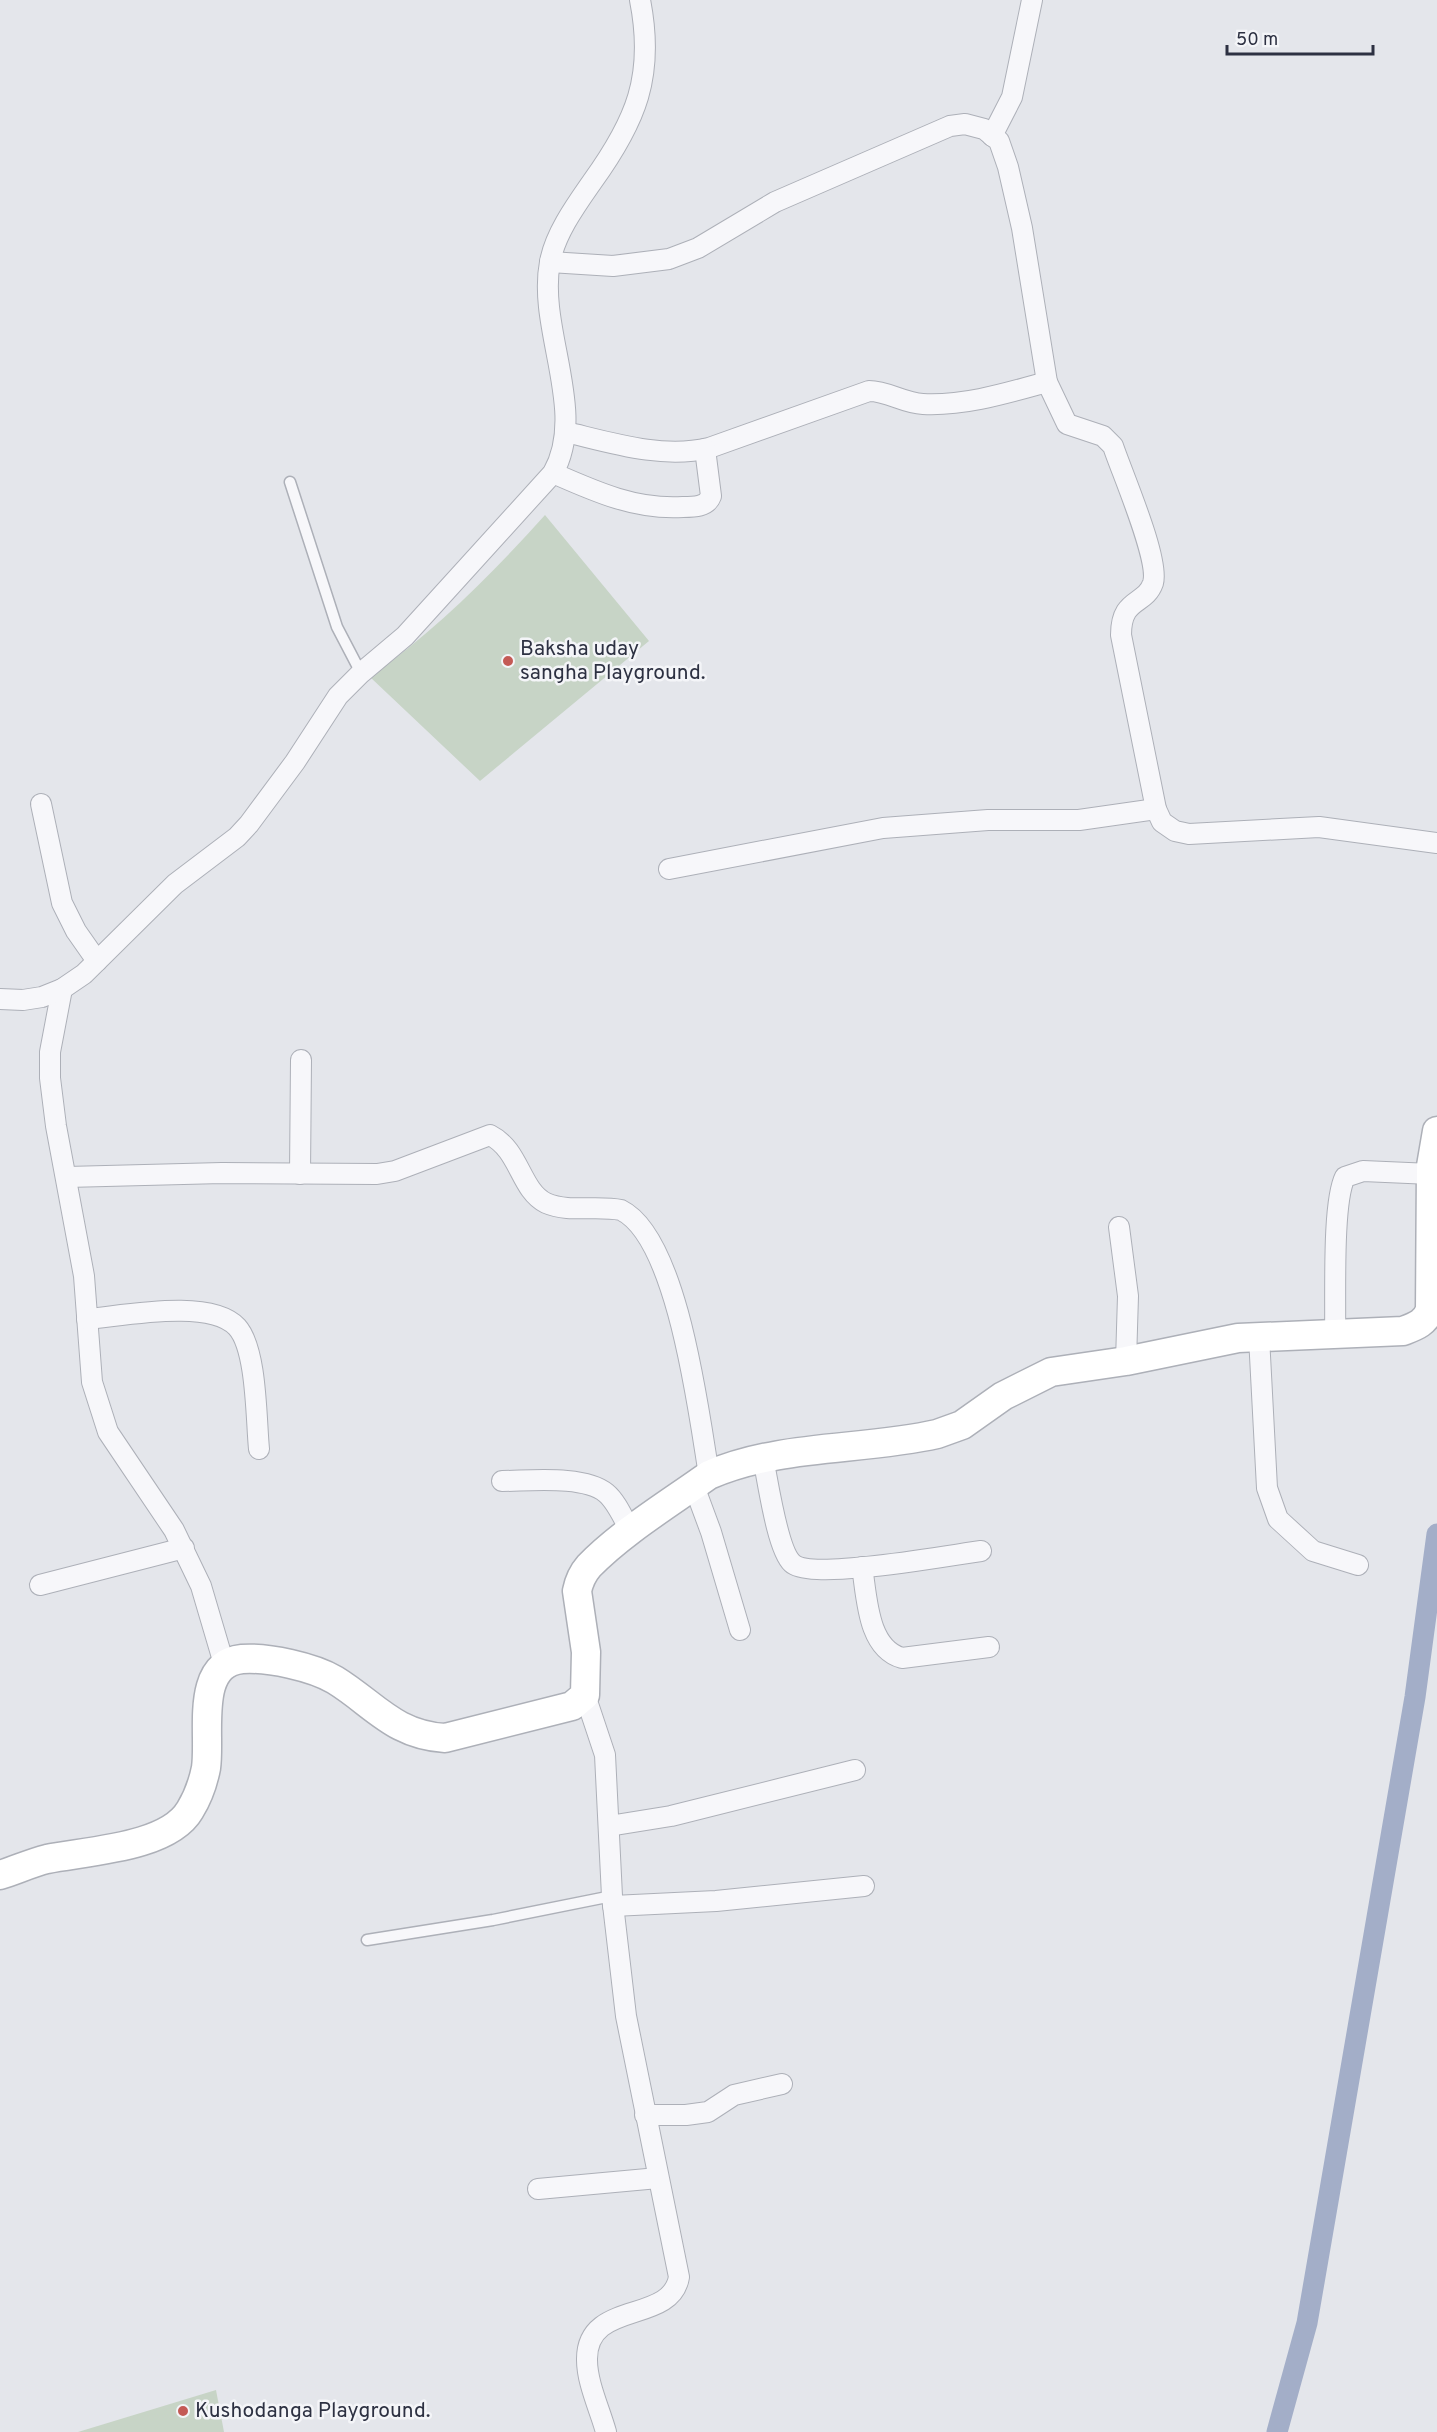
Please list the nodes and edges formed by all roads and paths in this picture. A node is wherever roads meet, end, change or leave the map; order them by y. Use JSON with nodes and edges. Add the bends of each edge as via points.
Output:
{"nodes":[{"id":1,"x":640,"y":0,"type":"edge"},
{"id":2,"x":1032,"y":0,"type":"edge"},
{"id":3,"x":992,"y":136,"type":"junction"},
{"id":4,"x":550,"y":262,"type":"junction"},
{"id":5,"x":1047,"y":382,"type":"junction"},
{"id":6,"x":566,"y":432,"type":"junction"},
{"id":7,"x":705,"y":449,"type":"junction"},
{"id":8,"x":553,"y":473,"type":"junction"},
{"id":9,"x":290,"y":482,"type":"dead end"},
{"id":10,"x":361,"y":673,"type":"junction"},
{"id":11,"x":41,"y":804,"type":"dead end"},
{"id":12,"x":1156,"y":808,"type":"junction"},
{"id":13,"x":1437,"y":843,"type":"edge"},
{"id":14,"x":669,"y":869,"type":"dead end"},
{"id":15,"x":97,"y":961,"type":"junction"},
{"id":16,"x":62,"y":989,"type":"junction"},
{"id":17,"x":0,"y":999,"type":"edge"},
{"id":18,"x":301,"y":1060,"type":"dead end"},
{"id":19,"x":1437,"y":1131,"type":"edge"},
{"id":20,"x":300,"y":1174,"type":"junction"},
{"id":21,"x":1431,"y":1174,"type":"junction"},
{"id":22,"x":67,"y":1178,"type":"junction"},
{"id":23,"x":1119,"y":1227,"type":"dead end"},
{"id":24,"x":87,"y":1319,"type":"junction"},
{"id":25,"x":1335,"y":1333,"type":"junction"},
{"id":26,"x":1259,"y":1337,"type":"junction"},
{"id":27,"x":1126,"y":1361,"type":"junction"},
{"id":28,"x":259,"y":1449,"type":"dead end"},
{"id":29,"x":763,"y":1458,"type":"junction"},
{"id":30,"x":502,"y":1481,"type":"dead end"},
{"id":31,"x":701,"y":1481,"type":"junction"},
{"id":32,"x":632,"y":1532,"type":"junction"},
{"id":33,"x":184,"y":1548,"type":"junction"},
{"id":34,"x":981,"y":1551,"type":"dead end"},
{"id":35,"x":1358,"y":1565,"type":"dead end"},
{"id":36,"x":862,"y":1567,"type":"junction"},
{"id":37,"x":40,"y":1585,"type":"dead end"},
{"id":38,"x":740,"y":1630,"type":"dead end"},
{"id":39,"x":988,"y":1647,"type":"dead end"},
{"id":40,"x":224,"y":1664,"type":"junction"},
{"id":41,"x":585,"y":1695,"type":"junction"},
{"id":42,"x":855,"y":1770,"type":"dead end"},
{"id":43,"x":609,"y":1826,"type":"junction"},
{"id":44,"x":0,"y":1875,"type":"edge"},
{"id":45,"x":864,"y":1886,"type":"dead end"},
{"id":46,"x":613,"y":1901,"type":"junction"},
{"id":47,"x":367,"y":1940,"type":"dead end"},
{"id":48,"x":782,"y":2084,"type":"dead end"},
{"id":49,"x":645,"y":2115,"type":"junction"},
{"id":50,"x":658,"y":2178,"type":"junction"},
{"id":51,"x":538,"y":2189,"type":"dead end"},
{"id":52,"x":606,"y":2432,"type":"edge"}],
"edges":[{"from":1,"to":4,"type":"street","via":[[646,74],[636,109],[574,209]]},
{"from":2,"to":3,"type":"street","via":[[1012,97]]},
{"from":3,"to":4,"type":"street","via":[[984,129],[965,124],[950,126],[775,202],[698,248],[669,259],[613,266]]},
{"from":3,"to":5,"type":"street","via":[[999,141],[1008,167],[1020,217]]},
{"from":4,"to":6,"type":"street","via":[[548,299]]},
{"from":5,"to":7,"type":"street","via":[[946,404],[903,401],[883,391],[869,390]]},
{"from":5,"to":12,"type":"street","via":[[1067,424],[1103,436],[1113,446],[1155,573],[1152,586],[1127,609],[1121,620],[1121,635]]},
{"from":6,"to":7,"type":"street","via":[[635,448]]},
{"from":6,"to":8,"type":"street","via":[[561,460]]},
{"from":7,"to":8,"type":"street","via":[[711,495],[705,504],[696,507],[648,507]]},
{"from":8,"to":10,"type":"street","via":[[405,636]]},
{"from":9,"to":10,"type":"lane","via":[[337,627]]},
{"from":10,"to":15,"type":"street","via":[[338,696],[249,824],[175,884]]},
{"from":11,"to":15,"type":"street","via":[[62,903],[75,931]]},
{"from":12,"to":13,"type":"street","via":[[1162,822],[1189,834],[1319,827]]},
{"from":12,"to":14,"type":"street","via":[[1080,820],[988,820],[883,828]]},
{"from":15,"to":16,"type":"street"},
{"from":16,"to":17,"type":"street","via":[[23,1000]]},
{"from":16,"to":22,"type":"street","via":[[50,1052],[50,1078]]},
{"from":18,"to":20,"type":"street"},
{"from":19,"to":21,"type":"street"},
{"from":20,"to":22,"type":"street"},
{"from":20,"to":31,"type":"street","via":[[395,1171],[490,1135],[508,1147],[535,1194],[544,1202],[559,1208],[609,1208],[629,1214],[648,1236],[670,1287],[696,1396]]},
{"from":21,"to":25,"type":"street","via":[[1430,1310],[1426,1320],[1403,1331]]},
{"from":21,"to":25,"type":"street","via":[[1364,1172],[1345,1177],[1338,1207]]},
{"from":22,"to":24,"type":"street","via":[[84,1276]]},
{"from":23,"to":27,"type":"street","via":[[1128,1296]]},
{"from":24,"to":28,"type":"street","via":[[178,1310],[230,1321],[238,1328],[250,1357]]},
{"from":24,"to":33,"type":"street","via":[[92,1382],[108,1432]]},
{"from":25,"to":26,"type":"street"},
{"from":26,"to":27,"type":"street"},
{"from":26,"to":35,"type":"street","via":[[1267,1488],[1278,1519],[1313,1551]]},
{"from":27,"to":29,"type":"street","via":[[1051,1372],[1003,1396],[962,1425],[937,1434]]},
{"from":29,"to":31,"type":"street"},
{"from":29,"to":36,"type":"street","via":[[782,1546],[792,1563],[801,1569],[827,1572]]},
{"from":30,"to":32,"type":"street","via":[[566,1482],[594,1487],[611,1498]]},
{"from":31,"to":32,"type":"street"},
{"from":31,"to":38,"type":"street","via":[[711,1532]]},
{"from":32,"to":41,"type":"street","via":[[589,1566],[580,1578],[577,1591],[586,1652]]},
{"from":33,"to":37,"type":"street"},
{"from":33,"to":40,"type":"street","via":[[201,1586]]},
{"from":34,"to":36,"type":"street"},
{"from":36,"to":39,"type":"street","via":[[873,1626],[894,1656]]},
{"from":40,"to":41,"type":"street","via":[[243,1659],[299,1665],[334,1680],[382,1717],[428,1737],[445,1738],[561,1711]]},
{"from":40,"to":44,"type":"street","via":[[214,1675],[210,1689],[201,1790],[180,1823],[165,1832],[117,1847],[45,1860]]},
{"from":41,"to":43,"type":"street","via":[[605,1755]]},
{"from":42,"to":43,"type":"street","via":[[671,1816]]},
{"from":43,"to":46,"type":"street"},
{"from":45,"to":46,"type":"street","via":[[716,1901]]},
{"from":46,"to":47,"type":"lane"},
{"from":46,"to":49,"type":"street","via":[[626,2016]]},
{"from":48,"to":49,"type":"street","via":[[734,2095],[708,2112]]},
{"from":49,"to":50,"type":"street"},
{"from":50,"to":51,"type":"street"},
{"from":50,"to":52,"type":"street","via":[[680,2277],[678,2288],[669,2297],[600,2327],[591,2338],[586,2362]]}]}
